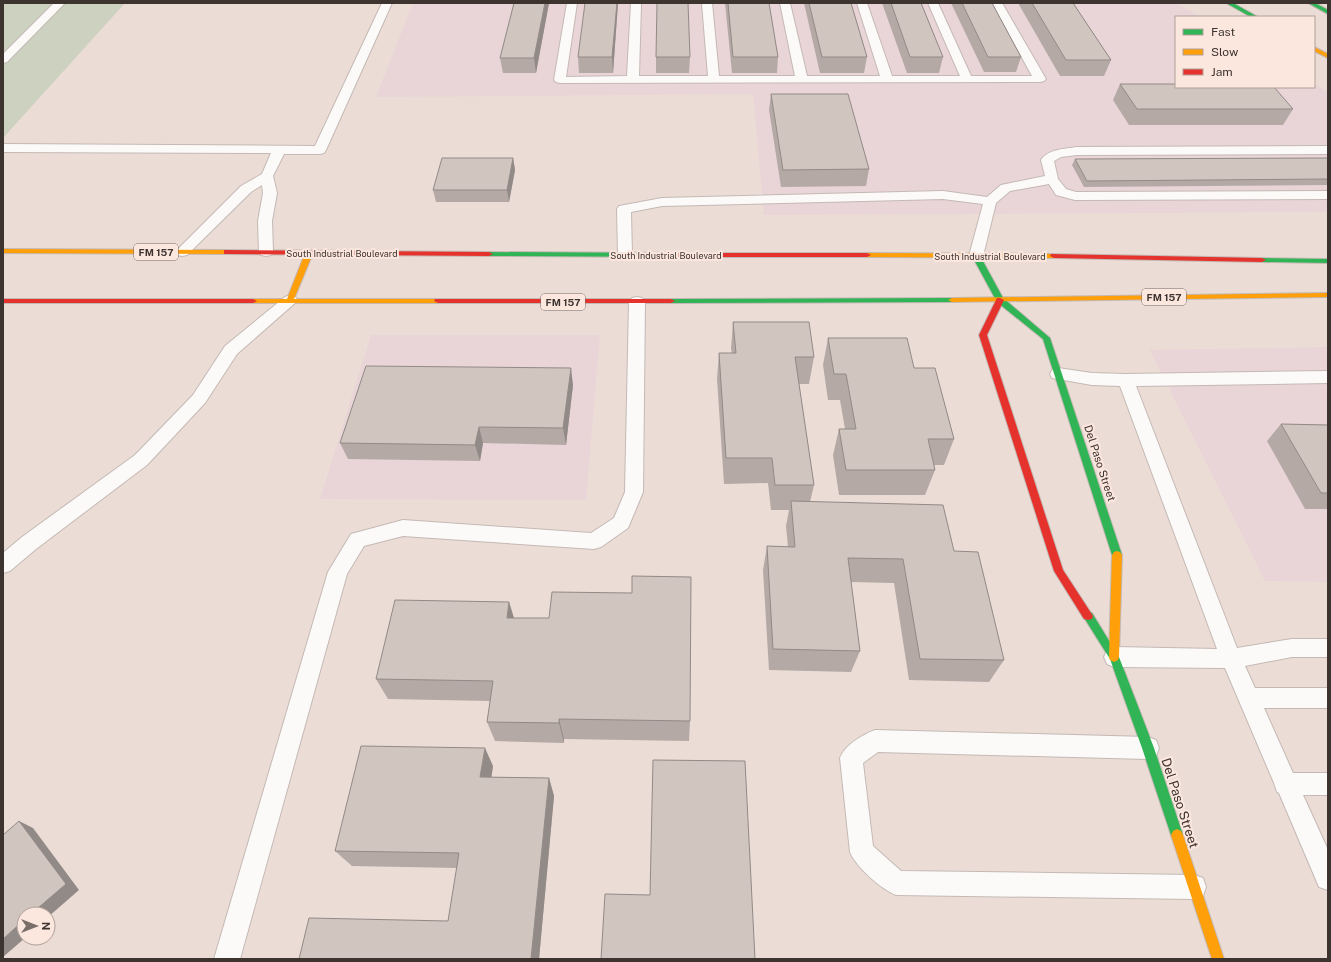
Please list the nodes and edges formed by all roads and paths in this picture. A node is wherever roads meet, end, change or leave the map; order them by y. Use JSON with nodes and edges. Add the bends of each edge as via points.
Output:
{"nodes":[{"id":1,"x":60,"y":3,"type":"edge"},
{"id":2,"x":387,"y":3,"type":"edge"},
{"id":3,"x":572,"y":3,"type":"edge"},
{"id":4,"x":636,"y":3,"type":"edge"},
{"id":5,"x":707,"y":3,"type":"edge"},
{"id":6,"x":785,"y":3,"type":"edge"},
{"id":7,"x":862,"y":3,"type":"edge"},
{"id":8,"x":933,"y":3,"type":"edge"},
{"id":9,"x":997,"y":3,"type":"edge"},
{"id":10,"x":1229,"y":3,"type":"edge"},
{"id":11,"x":1311,"y":3,"type":"edge"},
{"id":12,"x":1328,"y":12,"type":"edge"},
{"id":13,"x":1253,"y":16,"type":"edge"},
{"id":14,"x":1315,"y":50,"type":"edge"},
{"id":15,"x":1328,"y":56,"type":"edge"},
{"id":16,"x":3,"y":60,"type":"edge"},
{"id":17,"x":633,"y":80,"type":"junction"},
{"id":18,"x":714,"y":80,"type":"junction"},
{"id":19,"x":802,"y":80,"type":"junction"},
{"id":20,"x":887,"y":80,"type":"junction"},
{"id":21,"x":967,"y":80,"type":"junction"},
{"id":22,"x":3,"y":148,"type":"edge"},
{"id":23,"x":279,"y":150,"type":"junction"},
{"id":24,"x":1328,"y":150,"type":"edge"},
{"id":25,"x":267,"y":176,"type":"junction"},
{"id":26,"x":1052,"y":179,"type":"junction"},
{"id":27,"x":1328,"y":195,"type":"edge"},
{"id":28,"x":990,"y":201,"type":"junction"},
{"id":29,"x":3,"y":251,"type":"edge"},
{"id":30,"x":182,"y":252,"type":"junction"},
{"id":31,"x":266,"y":252,"type":"junction"},
{"id":32,"x":309,"y":253,"type":"junction"},
{"id":33,"x":625,"y":255,"type":"junction"},
{"id":34,"x":976,"y":256,"type":"junction"},
{"id":35,"x":1328,"y":261,"type":"edge"},
{"id":36,"x":1328,"y":295,"type":"edge"},
{"id":37,"x":290,"y":300,"type":"junction"},
{"id":38,"x":1000,"y":300,"type":"junction"},
{"id":39,"x":3,"y":301,"type":"edge"},
{"id":40,"x":637,"y":302,"type":"junction"},
{"id":41,"x":1058,"y":374,"type":"junction"},
{"id":42,"x":1328,"y":377,"type":"edge"},
{"id":43,"x":1126,"y":380,"type":"junction"},
{"id":44,"x":3,"y":565,"type":"edge"},
{"id":45,"x":1328,"y":648,"type":"edge"},
{"id":46,"x":1114,"y":657,"type":"junction"},
{"id":47,"x":1231,"y":659,"type":"junction"},
{"id":48,"x":1248,"y":698,"type":"junction"},
{"id":49,"x":1328,"y":698,"type":"edge"},
{"id":50,"x":1148,"y":748,"type":"junction"},
{"id":51,"x":1285,"y":784,"type":"junction"},
{"id":52,"x":1328,"y":784,"type":"edge"},
{"id":53,"x":1328,"y":878,"type":"edge"},
{"id":54,"x":1194,"y":887,"type":"junction"},
{"id":55,"x":227,"y":959,"type":"edge"},
{"id":56,"x":1218,"y":959,"type":"edge"}],
"edges":[{"from":1,"to":16,"type":"lane"},
{"from":2,"to":23,"type":"lane","via":[[320,150]]},
{"from":3,"to":17,"type":"lane","via":[[560,80]]},
{"from":4,"to":17,"type":"lane"},
{"from":5,"to":18,"type":"lane"},
{"from":6,"to":19,"type":"lane"},
{"from":7,"to":20,"type":"lane"},
{"from":8,"to":21,"type":"lane"},
{"from":9,"to":21,"type":"lane","via":[[1040,79]]},
{"from":10,"to":13,"type":"main road"},
{"from":11,"to":12,"type":"main road"},
{"from":14,"to":15,"type":"main road"},
{"from":17,"to":18,"type":"lane"},
{"from":18,"to":19,"type":"lane"},
{"from":19,"to":20,"type":"lane"},
{"from":20,"to":21,"type":"lane"},
{"from":22,"to":23,"type":"lane"},
{"from":23,"to":25,"type":"lane"},
{"from":24,"to":26,"type":"lane","via":[[1077,151],[1058,154],[1046,160]]},
{"from":25,"to":30,"type":"lane","via":[[246,189]]},
{"from":25,"to":31,"type":"lane","via":[[270,193],[265,221]]},
{"from":26,"to":27,"type":"lane","via":[[1061,192],[1075,196]]},
{"from":26,"to":28,"type":"lane","via":[[1006,188]]},
{"from":28,"to":33,"type":"lane","via":[[943,195],[662,202],[624,209]]},
{"from":28,"to":34,"type":"lane"},
{"from":29,"to":30,"type":"main road","name":"South Industrial Boulevard","number":"FM 157"},
{"from":30,"to":31,"type":"main road","name":"South Industrial Boulevard","number":"FM 157"},
{"from":31,"to":32,"type":"main road","name":"South Industrial Boulevard","number":"FM 157"},
{"from":32,"to":33,"type":"main road","name":"South Industrial Boulevard","number":"FM 157"},
{"from":32,"to":37,"type":"main road"},
{"from":33,"to":34,"type":"main road","name":"South Industrial Boulevard","number":"FM 157"},
{"from":34,"to":35,"type":"main road","name":"South Industrial Boulevard","number":"FM 157"},
{"from":34,"to":38,"type":"main road","name":"Del Paso Street"},
{"from":36,"to":38,"type":"main road","number":"FM 157"},
{"from":37,"to":39,"type":"main road","number":"FM 157"},
{"from":37,"to":40,"type":"main road","number":"FM 157"},
{"from":37,"to":44,"type":"lane","via":[[231,350],[199,399],[141,460]]},
{"from":38,"to":40,"type":"main road","number":"FM 157"},
{"from":38,"to":41,"type":"main road","name":"Del Paso Street","via":[[1046,338]]},
{"from":38,"to":46,"type":"main road","name":"Del Paso Street","via":[[983,335],[1059,571]]},
{"from":40,"to":55,"type":"lane","via":[[634,492],[621,524],[594,540],[403,528],[358,540],[338,572]]},
{"from":41,"to":43,"type":"lane"},
{"from":41,"to":46,"type":"main road","name":"Del Paso Street","via":[[1117,553]]},
{"from":42,"to":43,"type":"lane"},
{"from":43,"to":47,"type":"lane"},
{"from":45,"to":47,"type":"lane","via":[[1292,648]]},
{"from":46,"to":47,"type":"lane"},
{"from":46,"to":50,"type":"main road","name":"Del Paso Street"},
{"from":47,"to":48,"type":"lane"},
{"from":48,"to":49,"type":"lane"},
{"from":48,"to":51,"type":"lane"},
{"from":50,"to":54,"type":"main road","name":"Del Paso Street"},
{"from":50,"to":54,"type":"lane","via":[[875,741],[851,758],[862,852],[896,883]]},
{"from":51,"to":52,"type":"lane"},
{"from":51,"to":53,"type":"lane"},
{"from":54,"to":56,"type":"main road","name":"Del Paso Street"}]}
